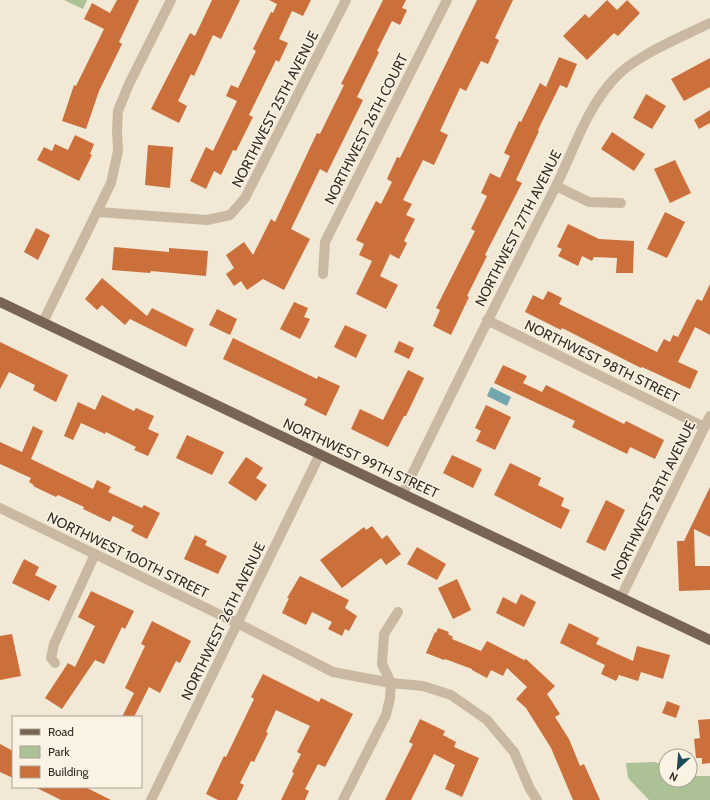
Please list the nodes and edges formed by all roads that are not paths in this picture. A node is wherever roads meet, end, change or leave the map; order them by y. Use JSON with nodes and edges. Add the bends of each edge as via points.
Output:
{"nodes":[{"id":1,"x":171,"y":0,"type":"edge"},
{"id":2,"x":346,"y":0,"type":"edge"},
{"id":3,"x":447,"y":0,"type":"edge"},
{"id":4,"x":710,"y":23,"type":"edge"},
{"id":5,"x":556,"y":186,"type":"junction"},
{"id":6,"x":621,"y":203,"type":"dead end"},
{"id":7,"x":98,"y":212,"type":"junction"},
{"id":8,"x":322,"y":274,"type":"dead end"},
{"id":9,"x":0,"y":302,"type":"edge"},
{"id":10,"x":487,"y":320,"type":"junction"},
{"id":11,"x":43,"y":322,"type":"junction"},
{"id":12,"x":710,"y":416,"type":"edge"},
{"id":13,"x":704,"y":427,"type":"junction"},
{"id":14,"x":320,"y":454,"type":"junction"},
{"id":15,"x":402,"y":493,"type":"junction"},
{"id":16,"x":0,"y":508,"type":"edge"},
{"id":17,"x":95,"y":554,"type":"junction"},
{"id":18,"x":621,"y":597,"type":"junction"},
{"id":19,"x":398,"y":612,"type":"dead end"},
{"id":20,"x":237,"y":623,"type":"junction"},
{"id":21,"x":710,"y":640,"type":"edge"},
{"id":22,"x":55,"y":663,"type":"dead end"},
{"id":23,"x":391,"y":683,"type":"junction"},
{"id":24,"x":150,"y":800,"type":"edge"},
{"id":25,"x":343,"y":800,"type":"edge"},
{"id":26,"x":537,"y":800,"type":"edge"}],
"edges":[{"from":1,"to":7,"type":"street","via":[[118,111],[118,151],[112,183]]},
{"from":2,"to":7,"type":"street","name":"NORTHWEST 25TH AVENUE","via":[[245,198],[230,215],[207,220]]},
{"from":3,"to":8,"type":"street","name":"NORTHWEST 26TH COURT","via":[[325,242]]},
{"from":4,"to":5,"type":"street","name":"NORTHWEST 27TH AVENUE","via":[[638,60],[614,78],[594,104]]},
{"from":5,"to":6,"type":"street","via":[[589,202]]},
{"from":5,"to":10,"type":"street","name":"NORTHWEST 27TH AVENUE"},
{"from":7,"to":11,"type":"street"},
{"from":9,"to":11,"type":"main road","name":"NORTHWEST 99TH STREET"},
{"from":10,"to":13,"type":"street","name":"NORTHWEST 98TH STREET"},
{"from":10,"to":15,"type":"street","name":"NORTHWEST 27TH AVENUE"},
{"from":11,"to":14,"type":"main road","name":"NORTHWEST 99TH STREET"},
{"from":12,"to":13,"type":"street","name":"NORTHWEST 28TH AVENUE"},
{"from":13,"to":18,"type":"street","name":"NORTHWEST 28TH AVENUE"},
{"from":14,"to":15,"type":"main road","name":"NORTHWEST 99TH STREET"},
{"from":14,"to":20,"type":"street","name":"NORTHWEST 26TH AVENUE"},
{"from":15,"to":18,"type":"main road","name":"NORTHWEST 99TH STREET"},
{"from":16,"to":17,"type":"street","name":"NORTHWEST 100TH STREET"},
{"from":17,"to":20,"type":"street","name":"NORTHWEST 100TH STREET"},
{"from":17,"to":22,"type":"street","via":[[54,644],[51,658]]},
{"from":18,"to":21,"type":"main road","name":"NORTHWEST 99TH STREET"},
{"from":19,"to":23,"type":"street","via":[[384,634],[382,664]]},
{"from":20,"to":23,"type":"street","name":"NORTHWEST 100TH STREET","via":[[333,672]]},
{"from":20,"to":24,"type":"street","name":"NORTHWEST 26TH AVENUE"},
{"from":23,"to":25,"type":"street","via":[[386,715]]},
{"from":23,"to":26,"type":"street","name":"NORTHWEST 100TH STREET","via":[[423,686],[451,695],[487,720],[514,752]]}]}
